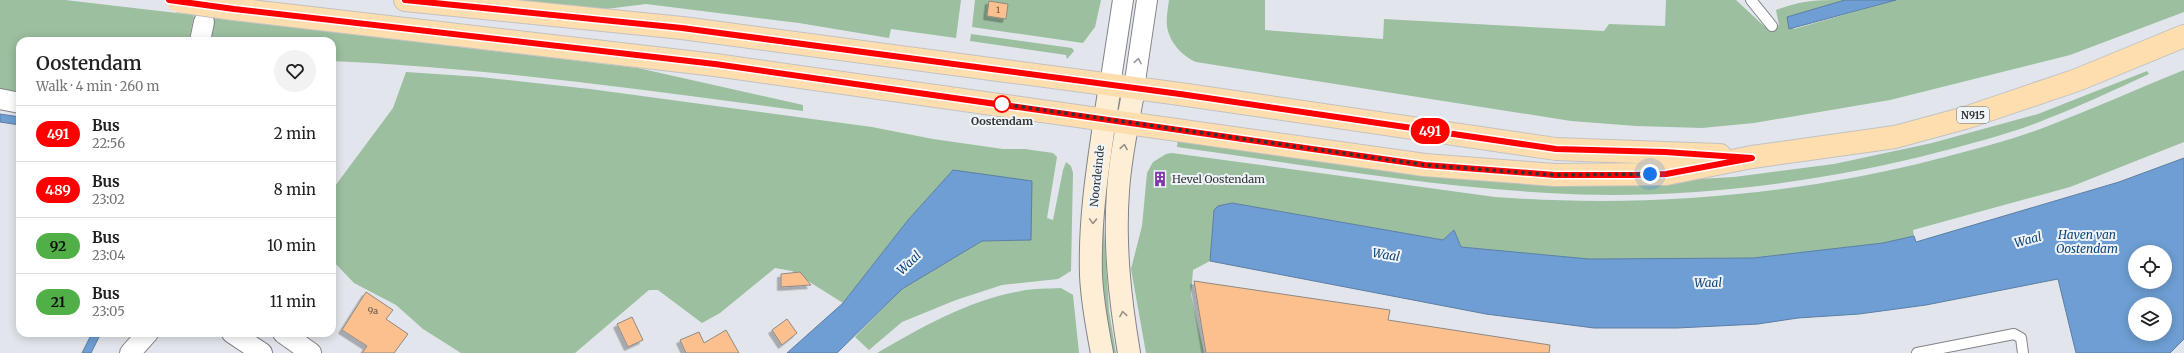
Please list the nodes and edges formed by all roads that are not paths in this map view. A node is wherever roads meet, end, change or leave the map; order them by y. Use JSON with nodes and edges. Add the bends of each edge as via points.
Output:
{"nodes":[{"id":1,"x":173,"y":0,"type":"edge"},
{"id":2,"x":405,"y":0,"type":"edge"},
{"id":3,"x":1124,"y":0,"type":"edge"},
{"id":4,"x":1147,"y":0,"type":"edge"},
{"id":5,"x":1751,"y":0,"type":"edge"},
{"id":6,"x":1772,"y":26,"type":"dead end"},
{"id":7,"x":2184,"y":36,"type":"edge"},
{"id":8,"x":1110,"y":85,"type":"junction"},
{"id":9,"x":1134,"y":88,"type":"junction"},
{"id":10,"x":0,"y":100,"type":"edge"},
{"id":11,"x":16,"y":102,"type":"edge"},
{"id":12,"x":1105,"y":118,"type":"junction"},
{"id":13,"x":1128,"y":122,"type":"junction"},
{"id":14,"x":1752,"y":158,"type":"junction"},
{"id":15,"x":144,"y":337,"type":"edge"},
{"id":16,"x":238,"y":337,"type":"edge"},
{"id":17,"x":289,"y":337,"type":"edge"},
{"id":18,"x":130,"y":353,"type":"edge"},
{"id":19,"x":262,"y":353,"type":"edge"},
{"id":20,"x":311,"y":353,"type":"edge"},
{"id":21,"x":1102,"y":353,"type":"edge"},
{"id":22,"x":1129,"y":353,"type":"edge"},
{"id":23,"x":1917,"y":353,"type":"edge"},
{"id":24,"x":2023,"y":353,"type":"edge"}],
"edges":[{"from":1,"to":12,"type":"main road","number":"N915","bridge":true,"via":[[715,64]]},
{"from":2,"to":8,"type":"main road","number":"N915","via":[[682,28]]},
{"from":3,"to":8,"type":"street","name":"Noordeinde"},
{"from":9,"to":4,"type":"street","name":"Noordeinde","one_way":true},
{"from":5,"to":6,"type":"lane"},
{"from":7,"to":14,"type":"main road","number":"N915","via":[[2077,80],[1965,118],[1895,137]]},
{"from":8,"to":9,"type":"main road","number":"N915"},
{"from":8,"to":12,"type":"main road","name":"Noordeinde"},
{"from":9,"to":13,"type":"main road","name":"Noordeinde"},
{"from":9,"to":14,"type":"main road","number":"N915","via":[[1556,149],[1665,152]]},
{"from":10,"to":11,"type":"street"},
{"from":12,"to":13,"type":"main road","number":"N915"},
{"from":12,"to":21,"type":"main road","name":"Noordeinde","one_way":true,"via":[[1096,168],[1091,275]]},
{"from":13,"to":14,"type":"main road","number":"N915","via":[[1425,165],[1555,175],[1666,174]]},
{"from":22,"to":13,"type":"main road","name":"Noordeinde","one_way":true,"via":[[1117,265],[1116,229],[1118,190]]},
{"from":15,"to":18,"type":"street"},
{"from":16,"to":19,"type":"street"},
{"from":17,"to":20,"type":"street"},
{"from":23,"to":24,"type":"lane","via":[[2014,334],[2021,338]]}]}
